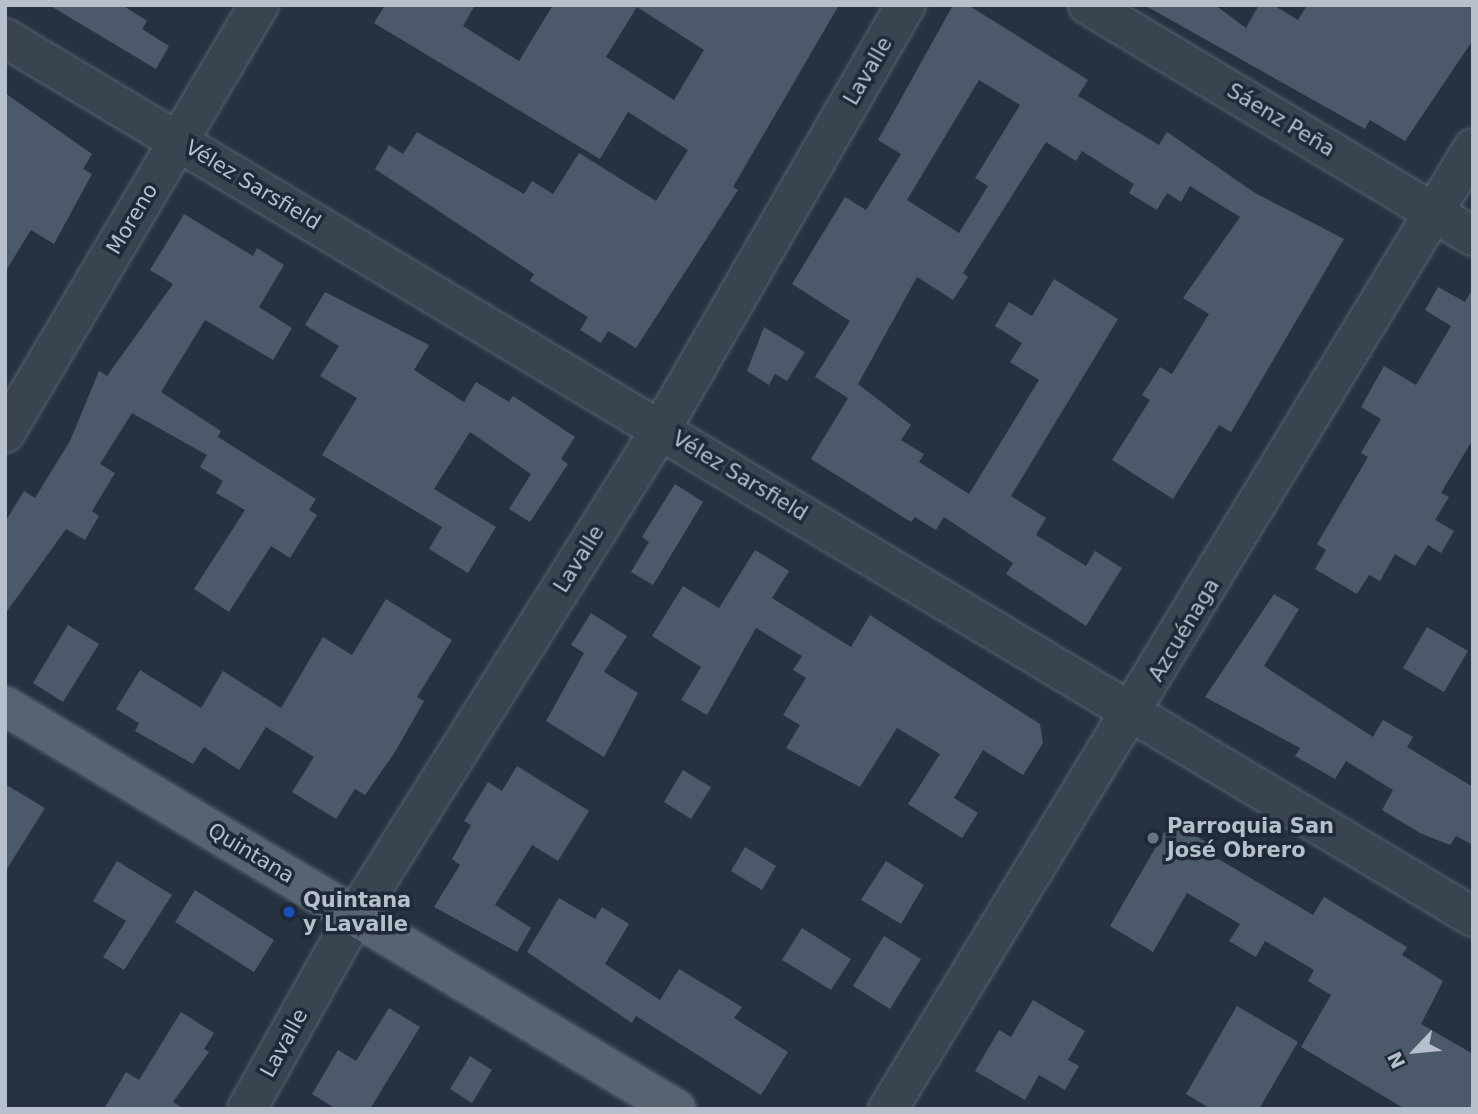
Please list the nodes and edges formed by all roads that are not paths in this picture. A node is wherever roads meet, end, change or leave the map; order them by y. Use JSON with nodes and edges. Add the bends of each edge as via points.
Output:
{"nodes":[{"id":1,"x":259,"y":5,"type":"edge"},
{"id":2,"x":906,"y":5,"type":"edge"},
{"id":3,"x":1088,"y":5,"type":"edge"},
{"id":4,"x":5,"y":38,"type":"edge"},
{"id":5,"x":179,"y":141,"type":"junction"},
{"id":6,"x":1473,"y":148,"type":"edge"},
{"id":7,"x":1434,"y":213,"type":"junction"},
{"id":8,"x":1473,"y":236,"type":"edge"},
{"id":9,"x":661,"y":429,"type":"junction"},
{"id":10,"x":5,"y":433,"type":"edge"},
{"id":11,"x":5,"y":706,"type":"edge"},
{"id":12,"x":1134,"y":713,"type":"junction"},
{"id":13,"x":355,"y":916,"type":"junction"},
{"id":14,"x":1473,"y":917,"type":"edge"},
{"id":15,"x":247,"y":1109,"type":"edge"},
{"id":16,"x":676,"y":1109,"type":"edge"},
{"id":17,"x":888,"y":1109,"type":"edge"}],
"edges":[{"from":1,"to":5,"type":"street","name":"Moreno"},
{"from":2,"to":9,"type":"street","name":"Lavalle"},
{"from":3,"to":7,"type":"street","name":"Sáenz Peña"},
{"from":4,"to":5,"type":"street","name":"Vélez Sarsfield"},
{"from":5,"to":9,"type":"street","name":"Vélez Sarsfield"},
{"from":5,"to":10,"type":"street","name":"Moreno"},
{"from":6,"to":7,"type":"street","name":"Azcuénaga"},
{"from":7,"to":8,"type":"street","name":"Sáenz Peña"},
{"from":7,"to":12,"type":"street","name":"Azcuénaga"},
{"from":9,"to":12,"type":"street","name":"Vélez Sarsfield"},
{"from":9,"to":13,"type":"street","name":"Lavalle"},
{"from":11,"to":13,"type":"main road","name":"Quintana"},
{"from":12,"to":14,"type":"street","name":"Vélez Sarsfield"},
{"from":12,"to":17,"type":"street","name":"Azcuénaga"},
{"from":13,"to":15,"type":"street","name":"Lavalle"},
{"from":13,"to":16,"type":"main road","name":"Quintana"}]}
